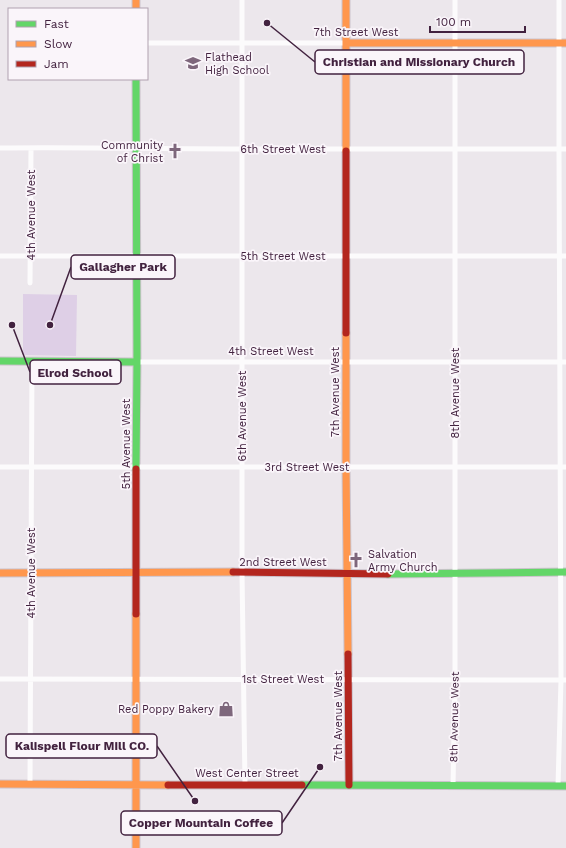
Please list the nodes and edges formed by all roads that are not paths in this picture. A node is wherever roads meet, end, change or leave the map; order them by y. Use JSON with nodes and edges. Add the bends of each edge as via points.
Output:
{"nodes":[{"id":1,"x":242,"y":0,"type":"edge"},
{"id":2,"x":346,"y":0,"type":"edge"},
{"id":3,"x":455,"y":0,"type":"edge"},
{"id":4,"x":559,"y":0,"type":"edge"},
{"id":5,"x":148,"y":43,"type":"edge"},
{"id":6,"x":242,"y":43,"type":"junction"},
{"id":7,"x":346,"y":43,"type":"junction"},
{"id":8,"x":455,"y":43,"type":"junction"},
{"id":9,"x":563,"y":43,"type":"edge"},
{"id":10,"x":136,"y":80,"type":"edge"},
{"id":11,"x":0,"y":148,"type":"edge"},
{"id":12,"x":31,"y":148,"type":"junction"},
{"id":13,"x":136,"y":148,"type":"junction"},
{"id":14,"x":454,"y":148,"type":"junction"},
{"id":15,"x":242,"y":149,"type":"junction"},
{"id":16,"x":346,"y":149,"type":"junction"},
{"id":17,"x":559,"y":149,"type":"junction"},
{"id":18,"x":566,"y":149,"type":"edge"},
{"id":19,"x":137,"y":255,"type":"junction"},
{"id":20,"x":0,"y":256,"type":"edge"},
{"id":21,"x":30,"y":256,"type":"junction"},
{"id":22,"x":243,"y":256,"type":"junction"},
{"id":23,"x":346,"y":256,"type":"junction"},
{"id":24,"x":455,"y":256,"type":"junction"},
{"id":25,"x":559,"y":256,"type":"junction"},
{"id":26,"x":566,"y":256,"type":"edge"},
{"id":27,"x":30,"y":283,"type":"dead end"},
{"id":28,"x":0,"y":361,"type":"edge"},
{"id":29,"x":32,"y":361,"type":"junction"},
{"id":30,"x":137,"y":362,"type":"junction"},
{"id":31,"x":242,"y":362,"type":"junction"},
{"id":32,"x":346,"y":362,"type":"junction"},
{"id":33,"x":455,"y":362,"type":"junction"},
{"id":34,"x":559,"y":362,"type":"junction"},
{"id":35,"x":566,"y":362,"type":"edge"},
{"id":36,"x":32,"y":466,"type":"junction"},
{"id":37,"x":0,"y":467,"type":"edge"},
{"id":38,"x":136,"y":467,"type":"junction"},
{"id":39,"x":242,"y":467,"type":"junction"},
{"id":40,"x":346,"y":467,"type":"junction"},
{"id":41,"x":455,"y":467,"type":"junction"},
{"id":42,"x":560,"y":467,"type":"junction"},
{"id":43,"x":566,"y":468,"type":"edge"},
{"id":44,"x":242,"y":572,"type":"junction"},
{"id":45,"x":563,"y":572,"type":"edge"},
{"id":46,"x":0,"y":573,"type":"edge"},
{"id":47,"x":31,"y":573,"type":"junction"},
{"id":48,"x":137,"y":573,"type":"junction"},
{"id":49,"x":348,"y":573,"type":"junction"},
{"id":50,"x":455,"y":573,"type":"junction"},
{"id":51,"x":30,"y":678,"type":"junction"},
{"id":52,"x":0,"y":679,"type":"edge"},
{"id":53,"x":136,"y":679,"type":"junction"},
{"id":54,"x":243,"y":679,"type":"junction"},
{"id":55,"x":349,"y":679,"type":"junction"},
{"id":56,"x":455,"y":679,"type":"junction"},
{"id":57,"x":563,"y":680,"type":"edge"},
{"id":58,"x":0,"y":784,"type":"edge"},
{"id":59,"x":30,"y":784,"type":"junction"},
{"id":60,"x":137,"y":784,"type":"junction"},
{"id":61,"x":245,"y":784,"type":"junction"},
{"id":62,"x":348,"y":785,"type":"junction"},
{"id":63,"x":453,"y":786,"type":"junction"},
{"id":64,"x":558,"y":786,"type":"junction"},
{"id":65,"x":566,"y":786,"type":"edge"},
{"id":66,"x":136,"y":848,"type":"edge"}],
"edges":[{"from":1,"to":6,"type":"street","name":"6th Avenue West"},
{"from":2,"to":7,"type":"street","name":"7th Avenue West"},
{"from":3,"to":8,"type":"street","name":"8th Avenue West"},
{"from":4,"to":9,"type":"street"},
{"from":5,"to":6,"type":"street","name":"7th Street West"},
{"from":6,"to":7,"type":"street","name":"7th Street West"},
{"from":6,"to":15,"type":"street","name":"6th Avenue West"},
{"from":7,"to":8,"type":"street","name":"7th Street West"},
{"from":7,"to":16,"type":"street","name":"7th Avenue West"},
{"from":8,"to":9,"type":"street","name":"7th Street West"},
{"from":8,"to":14,"type":"street","name":"8th Avenue West"},
{"from":9,"to":17,"type":"street"},
{"from":10,"to":13,"type":"street","name":"5th Avenue West"},
{"from":11,"to":12,"type":"street","name":"6th Street West"},
{"from":12,"to":13,"type":"street","name":"6th Street West"},
{"from":12,"to":21,"type":"street","name":"4th Avenue West"},
{"from":13,"to":15,"type":"street","name":"6th Street West"},
{"from":13,"to":19,"type":"street","name":"5th Avenue West"},
{"from":14,"to":16,"type":"street","name":"6th Street West"},
{"from":14,"to":17,"type":"street","name":"6th Street West"},
{"from":14,"to":24,"type":"street","name":"8th Avenue West"},
{"from":15,"to":16,"type":"street","name":"6th Street West"},
{"from":15,"to":22,"type":"street","name":"6th Avenue West"},
{"from":16,"to":23,"type":"street","name":"7th Avenue West"},
{"from":17,"to":18,"type":"street","name":"6th Street West"},
{"from":17,"to":25,"type":"street"},
{"from":19,"to":21,"type":"street","name":"5th Street West"},
{"from":19,"to":22,"type":"street","name":"5th Street West"},
{"from":19,"to":30,"type":"street","name":"5th Avenue West"},
{"from":20,"to":21,"type":"street","name":"5th Street West"},
{"from":21,"to":27,"type":"street","name":"4th Avenue West"},
{"from":22,"to":23,"type":"street","name":"5th Street West"},
{"from":22,"to":31,"type":"street","name":"6th Avenue West"},
{"from":23,"to":24,"type":"street","name":"5th Street West"},
{"from":23,"to":32,"type":"street","name":"7th Avenue West"},
{"from":24,"to":25,"type":"street","name":"5th Street West"},
{"from":24,"to":33,"type":"street","name":"8th Avenue West"},
{"from":25,"to":26,"type":"street","name":"5th Street West"},
{"from":25,"to":34,"type":"street"},
{"from":28,"to":29,"type":"street","name":"4th Street West"},
{"from":29,"to":30,"type":"street","name":"4th Street West"},
{"from":29,"to":36,"type":"street","name":"4th Avenue West"},
{"from":30,"to":31,"type":"street","name":"4th Street West"},
{"from":30,"to":38,"type":"street","name":"5th Avenue West"},
{"from":31,"to":32,"type":"street","name":"4th Street West"},
{"from":31,"to":39,"type":"street","name":"6th Avenue West"},
{"from":32,"to":33,"type":"street","name":"4th Street West"},
{"from":32,"to":40,"type":"street","name":"7th Avenue West"},
{"from":33,"to":34,"type":"street","name":"4th Street West"},
{"from":33,"to":41,"type":"street","name":"8th Avenue West"},
{"from":34,"to":35,"type":"street","name":"4th Street West"},
{"from":34,"to":42,"type":"street"},
{"from":36,"to":37,"type":"street","name":"3rd Street West"},
{"from":36,"to":38,"type":"street","name":"3rd Street West"},
{"from":36,"to":47,"type":"street","name":"4th Avenue West"},
{"from":38,"to":39,"type":"street","name":"3rd Street West"},
{"from":38,"to":48,"type":"street","name":"5th Avenue West"},
{"from":39,"to":40,"type":"street","name":"3rd Street West"},
{"from":39,"to":44,"type":"street","name":"6th Avenue West"},
{"from":40,"to":41,"type":"street","name":"3rd Street West"},
{"from":40,"to":49,"type":"street","name":"7th Avenue West"},
{"from":41,"to":42,"type":"street","name":"3rd Street West"},
{"from":41,"to":50,"type":"street","name":"8th Avenue West"},
{"from":42,"to":43,"type":"street","name":"3rd Street West"},
{"from":42,"to":45,"type":"street"},
{"from":44,"to":48,"type":"street","name":"2nd Street West"},
{"from":44,"to":49,"type":"street","name":"2nd Street West"},
{"from":44,"to":54,"type":"street","name":"6th Avenue West"},
{"from":45,"to":50,"type":"street","name":"2nd Street West"},
{"from":45,"to":57,"type":"street"},
{"from":46,"to":47,"type":"street","name":"2nd Street West"},
{"from":47,"to":48,"type":"street","name":"2nd Street West"},
{"from":47,"to":51,"type":"street","name":"4th Avenue West"},
{"from":48,"to":53,"type":"street","name":"5th Avenue West"},
{"from":49,"to":50,"type":"street","name":"2nd Street West"},
{"from":49,"to":55,"type":"street","name":"7th Avenue West"},
{"from":50,"to":56,"type":"street","name":"8th Avenue West"},
{"from":51,"to":52,"type":"street","name":"1st Street West"},
{"from":51,"to":53,"type":"street","name":"1st Street West"},
{"from":51,"to":59,"type":"street","name":"4th Avenue West"},
{"from":53,"to":54,"type":"street","name":"1st Street West"},
{"from":53,"to":60,"type":"street","name":"5th Avenue West"},
{"from":54,"to":55,"type":"street","name":"1st Street West"},
{"from":54,"to":61,"type":"street","name":"6th Avenue West"},
{"from":55,"to":56,"type":"street","name":"1st Street West"},
{"from":55,"to":62,"type":"street","name":"7th Avenue West"},
{"from":56,"to":57,"type":"street","name":"1st Street West"},
{"from":56,"to":63,"type":"street","name":"8th Avenue West"},
{"from":57,"to":64,"type":"street"},
{"from":58,"to":59,"type":"street","name":"West Center Street"},
{"from":59,"to":60,"type":"street","name":"West Center Street"},
{"from":60,"to":61,"type":"street","name":"West Center Street"},
{"from":60,"to":66,"type":"street","name":"5th Avenue West"},
{"from":61,"to":62,"type":"street","name":"West Center Street"},
{"from":62,"to":63,"type":"street","name":"West Center Street"},
{"from":63,"to":64,"type":"street","name":"West Center Street"},
{"from":64,"to":65,"type":"street","name":"West Center Street"}]}
